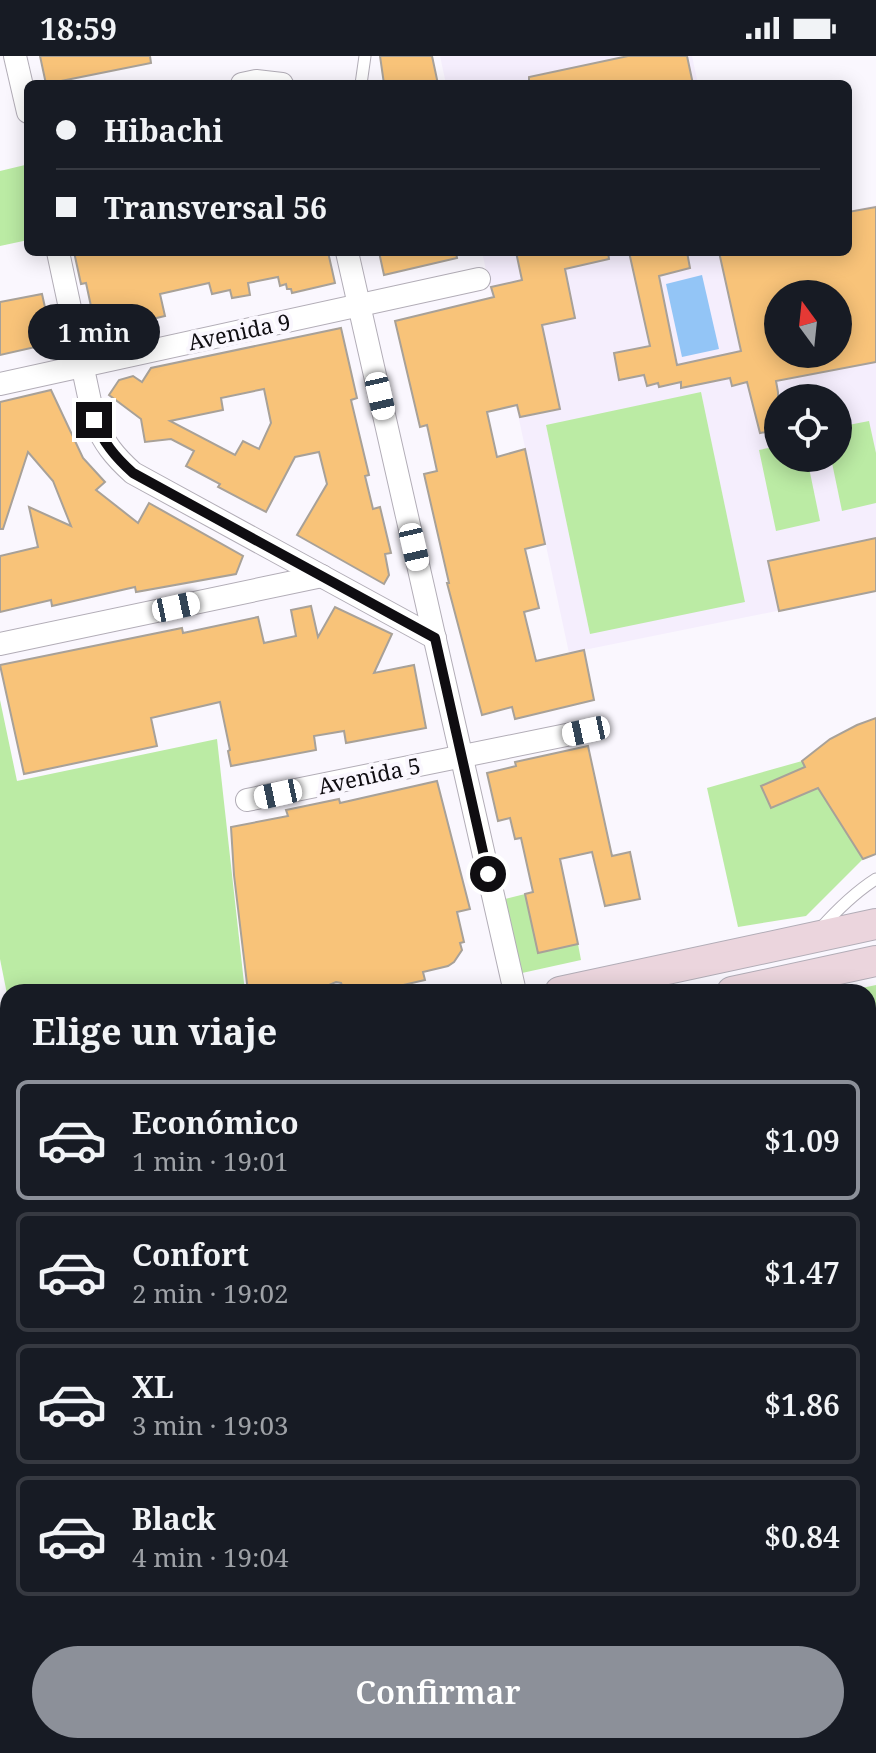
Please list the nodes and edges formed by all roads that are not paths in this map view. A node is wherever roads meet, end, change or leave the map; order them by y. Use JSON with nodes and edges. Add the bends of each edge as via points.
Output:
{"nodes":[{"id":1,"x":15,"y":56,"type":"edge"},
{"id":2,"x":365,"y":56,"type":"edge"},
{"id":3,"x":362,"y":80,"type":"edge"},
{"id":4,"x":24,"y":95,"type":"edge"},
{"id":5,"x":59,"y":256,"type":"edge"},
{"id":6,"x":348,"y":256,"type":"edge"},
{"id":7,"x":479,"y":279,"type":"dead end"},
{"id":8,"x":359,"y":305,"type":"junction"},
{"id":9,"x":82,"y":366,"type":"junction"},
{"id":10,"x":0,"y":384,"type":"edge"},
{"id":11,"x":322,"y":576,"type":"junction"},
{"id":12,"x":435,"y":638,"type":"junction"},
{"id":13,"x":0,"y":644,"type":"edge"},
{"id":14,"x":586,"y":731,"type":"dead end"},
{"id":15,"x":461,"y":756,"type":"junction"},
{"id":16,"x":247,"y":800,"type":"dead end"},
{"id":17,"x":876,"y":879,"type":"edge"},
{"id":18,"x":876,"y":924,"type":"edge"},
{"id":19,"x":813,"y":937,"type":"junction"},
{"id":20,"x":876,"y":961,"type":"edge"},
{"id":21,"x":513,"y":984,"type":"edge"},
{"id":22,"x":597,"y":984,"type":"edge"},
{"id":23,"x":769,"y":984,"type":"edge"}],
"edges":[{"from":1,"to":4,"type":"street"},
{"from":2,"to":3,"type":"lane"},
{"from":5,"to":9,"type":"street"},
{"from":6,"to":8,"type":"street"},
{"from":7,"to":8,"type":"street","name":"Avenida 9"},
{"from":8,"to":9,"type":"street","name":"Avenida 9"},
{"from":8,"to":12,"type":"street"},
{"from":9,"to":10,"type":"street","name":"Avenida 9"},
{"from":9,"to":11,"type":"street","via":[[102,440],[133,473]]},
{"from":11,"to":12,"type":"street"},
{"from":11,"to":13,"type":"street"},
{"from":12,"to":15,"type":"street"},
{"from":14,"to":15,"type":"street","name":"Avenida 5"},
{"from":15,"to":16,"type":"street","name":"Avenida 5"},
{"from":15,"to":21,"type":"street"},
{"from":17,"to":19,"type":"lane"},
{"from":18,"to":19,"type":"main road"},
{"from":19,"to":22,"type":"main road"},
{"from":20,"to":23,"type":"main road"}]}
